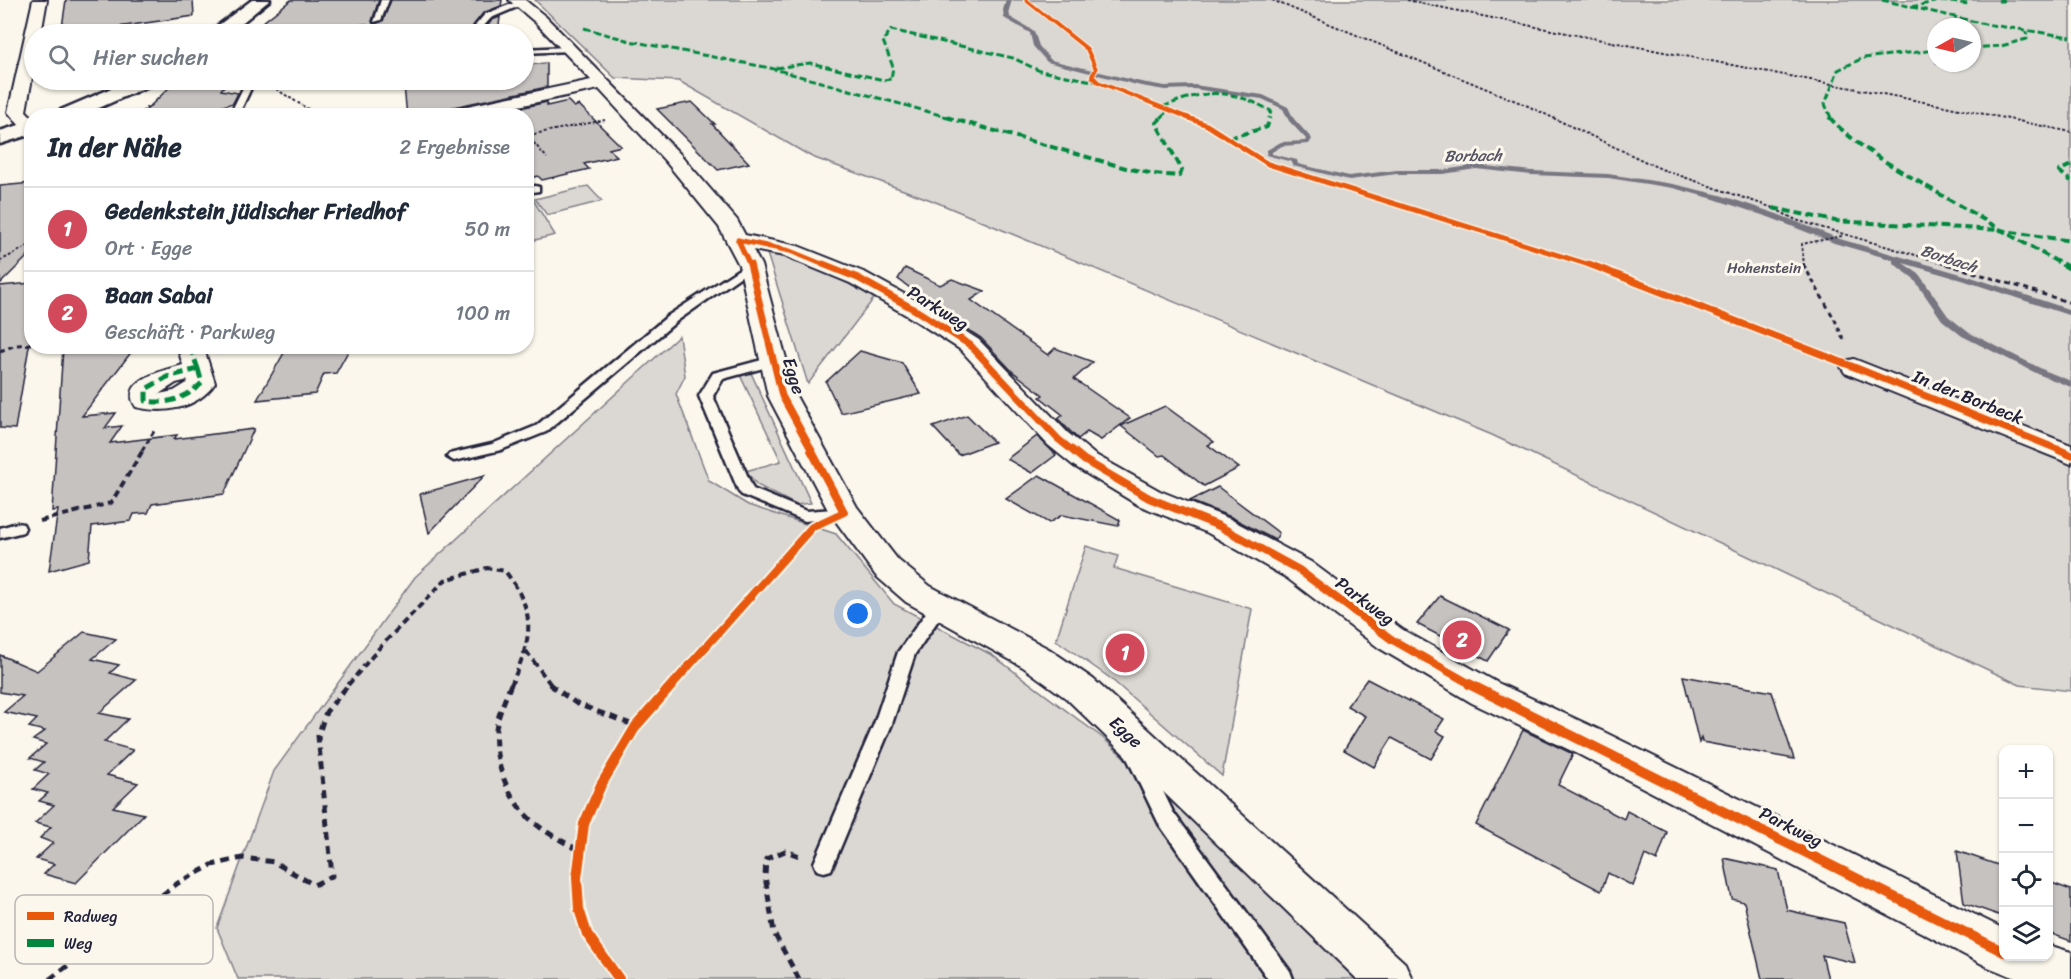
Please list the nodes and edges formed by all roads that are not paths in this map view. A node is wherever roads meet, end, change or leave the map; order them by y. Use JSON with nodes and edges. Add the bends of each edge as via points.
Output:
{"nodes":[{"id":1,"x":40,"y":0,"type":"edge"},
{"id":2,"x":262,"y":0,"type":"edge"},
{"id":3,"x":385,"y":0,"type":"edge"},
{"id":4,"x":518,"y":2,"type":"edge"},
{"id":5,"x":377,"y":20,"type":"dead end"},
{"id":6,"x":35,"y":24,"type":"edge"},
{"id":7,"x":231,"y":24,"type":"edge"},
{"id":8,"x":481,"y":24,"type":"edge"},
{"id":9,"x":567,"y":50,"type":"junction"},
{"id":10,"x":534,"y":51,"type":"edge"},
{"id":11,"x":24,"y":64,"type":"edge"},
{"id":12,"x":9,"y":66,"type":"dead end"},
{"id":13,"x":24,"y":81,"type":"edge"},
{"id":14,"x":603,"y":82,"type":"junction"},
{"id":15,"x":124,"y":90,"type":"edge"},
{"id":16,"x":246,"y":90,"type":"edge"},
{"id":17,"x":82,"y":108,"type":"edge"},
{"id":18,"x":237,"y":108,"type":"edge"},
{"id":19,"x":481,"y":108,"type":"edge"},
{"id":20,"x":24,"y":120,"type":"edge"},
{"id":21,"x":24,"y":130,"type":"edge"},
{"id":22,"x":0,"y":138,"type":"edge"},
{"id":23,"x":738,"y":240,"type":"junction"},
{"id":24,"x":750,"y":265,"type":"junction"},
{"id":25,"x":194,"y":358,"type":"edge"},
{"id":26,"x":773,"y":361,"type":"junction"},
{"id":27,"x":1854,"y":367,"type":"road end"},
{"id":28,"x":172,"y":401,"type":"road end"},
{"id":29,"x":2071,"y":455,"type":"edge"},
{"id":30,"x":454,"y":457,"type":"dead end"},
{"id":31,"x":844,"y":512,"type":"junction"},
{"id":32,"x":17,"y":528,"type":"road end"},
{"id":33,"x":0,"y":533,"type":"edge"},
{"id":34,"x":941,"y":604,"type":"junction"},
{"id":35,"x":1122,"y":729,"type":"junction"},
{"id":36,"x":824,"y":863,"type":"road end"},
{"id":37,"x":1999,"y":949,"type":"edge"},
{"id":38,"x":2027,"y":961,"type":"edge"},
{"id":39,"x":2071,"y":974,"type":"edge"},
{"id":40,"x":1282,"y":979,"type":"edge"},
{"id":41,"x":1389,"y":979,"type":"edge"}],
"edges":[{"from":1,"to":6,"type":"street"},
{"from":2,"to":7,"type":"main road"},
{"from":3,"to":5,"type":"lane"},
{"from":4,"to":8,"type":"lane","via":[[488,16]]},
{"from":4,"to":9,"type":"street","name":"Egge","via":[[541,20]]},
{"from":9,"to":10,"type":"lane"},
{"from":9,"to":14,"type":"street","name":"Egge"},
{"from":11,"to":12,"type":"street"},
{"from":13,"to":20,"type":"street","via":[[17,112]]},
{"from":14,"to":19,"type":"street"},
{"from":14,"to":23,"type":"street","name":"Egge","via":[[702,192]]},
{"from":15,"to":17,"type":"main road"},
{"from":16,"to":18,"type":"lane"},
{"from":21,"to":22,"type":"main road"},
{"from":23,"to":24,"type":"street","name":"Egge"},
{"from":23,"to":37,"type":"street","name":"Parkweg","via":[[790,251],[858,278],[917,311],[970,345],[1058,439],[1084,460],[1149,498],[1219,526],[1299,570],[1390,639],[1485,693]]},
{"from":24,"to":26,"type":"street","name":"Egge"},
{"from":24,"to":30,"type":"lane","via":[[673,318],[541,429],[496,447]]},
{"from":25,"to":28,"type":"street","via":[[202,383],[192,394]]},
{"from":26,"to":31,"type":"street","name":"Egge","via":[[782,396]]},
{"from":26,"to":31,"type":"lane","via":[[718,376],[706,396],[747,492],[805,516]]},
{"from":27,"to":29,"type":"street","name":"In der Borbeck"},
{"from":31,"to":34,"type":"street","name":"Egge","via":[[887,567],[918,594]]},
{"from":32,"to":33,"type":"lane"},
{"from":34,"to":35,"type":"street","name":"Egge","via":[[1080,688]]},
{"from":34,"to":36,"type":"lane","via":[[907,652],[883,724]]},
{"from":35,"to":40,"type":"lane","via":[[1166,818]]},
{"from":35,"to":41,"type":"street","name":"Egge"},
{"from":38,"to":39,"type":"street"}]}
